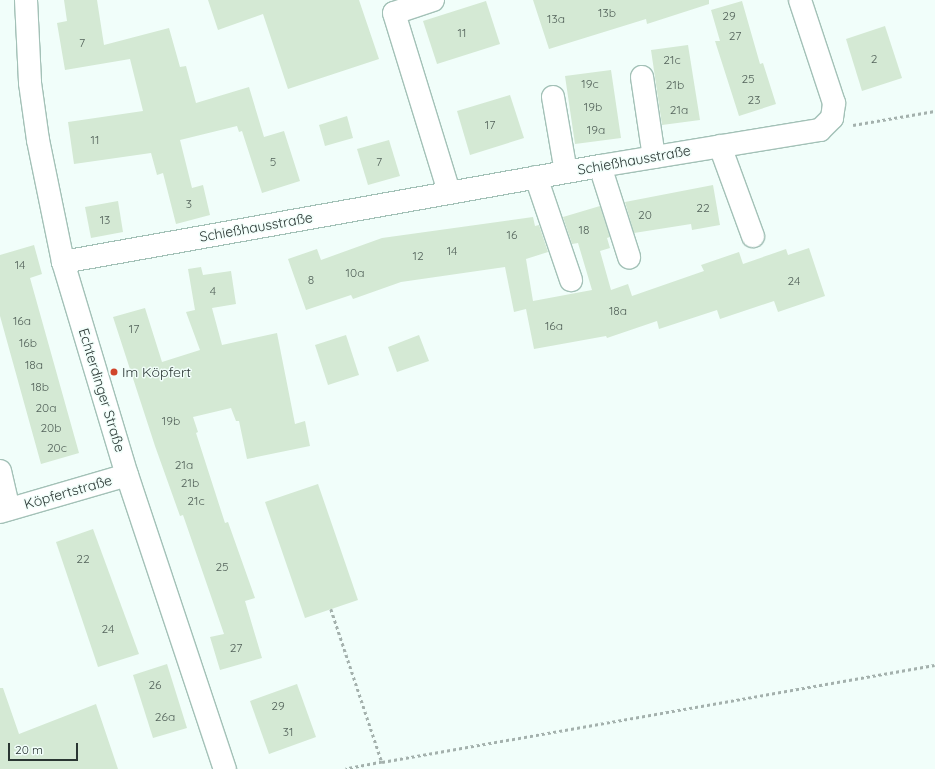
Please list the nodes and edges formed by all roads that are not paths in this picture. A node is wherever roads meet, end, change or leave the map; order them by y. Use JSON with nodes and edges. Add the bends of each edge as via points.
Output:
{"nodes":[{"id":1,"x":26,"y":0,"type":"edge"},
{"id":2,"x":433,"y":0,"type":"edge"},
{"id":3,"x":800,"y":0,"type":"edge"},
{"id":4,"x":642,"y":77,"type":"dead end"},
{"id":5,"x":553,"y":97,"type":"dead end"},
{"id":6,"x":720,"y":146,"type":"junction"},
{"id":7,"x":654,"y":157,"type":"junction"},
{"id":8,"x":600,"y":166,"type":"junction"},
{"id":9,"x":566,"y":172,"type":"junction"},
{"id":10,"x":536,"y":177,"type":"junction"},
{"id":11,"x":449,"y":192,"type":"junction"},
{"id":12,"x":753,"y":236,"type":"dead end"},
{"id":13,"x":629,"y":257,"type":"dead end"},
{"id":14,"x":63,"y":262,"type":"junction"},
{"id":15,"x":571,"y":280,"type":"dead end"},
{"id":16,"x":0,"y":471,"type":"edge"},
{"id":17,"x":127,"y":475,"type":"junction"},
{"id":18,"x":4,"y":510,"type":"edge"},
{"id":19,"x":225,"y":769,"type":"edge"}],
"edges":[{"from":1,"to":14,"type":"street","name":"Echterdinger Straße","via":[[30,83],[38,140]]},
{"from":2,"to":11,"type":"street","via":[[394,13]]},
{"from":3,"to":6,"type":"street","name":"Schießhausstraße","via":[[834,103],[832,118],[820,130]]},
{"from":4,"to":7,"type":"street"},
{"from":5,"to":9,"type":"street"},
{"from":6,"to":7,"type":"street","name":"Schießhausstraße"},
{"from":6,"to":12,"type":"street"},
{"from":7,"to":8,"type":"street","name":"Schießhausstraße"},
{"from":8,"to":9,"type":"street","name":"Schießhausstraße"},
{"from":8,"to":13,"type":"street"},
{"from":9,"to":10,"type":"street","name":"Schießhausstraße"},
{"from":10,"to":11,"type":"street","name":"Schießhausstraße"},
{"from":10,"to":15,"type":"street"},
{"from":11,"to":14,"type":"street","name":"Schießhausstraße"},
{"from":14,"to":17,"type":"street","name":"Echterdinger Straße"},
{"from":16,"to":18,"type":"street","name":"Köpfertstraße"},
{"from":17,"to":18,"type":"street","name":"Köpfertstraße"},
{"from":17,"to":19,"type":"street","name":"Echterdinger Straße"}]}
